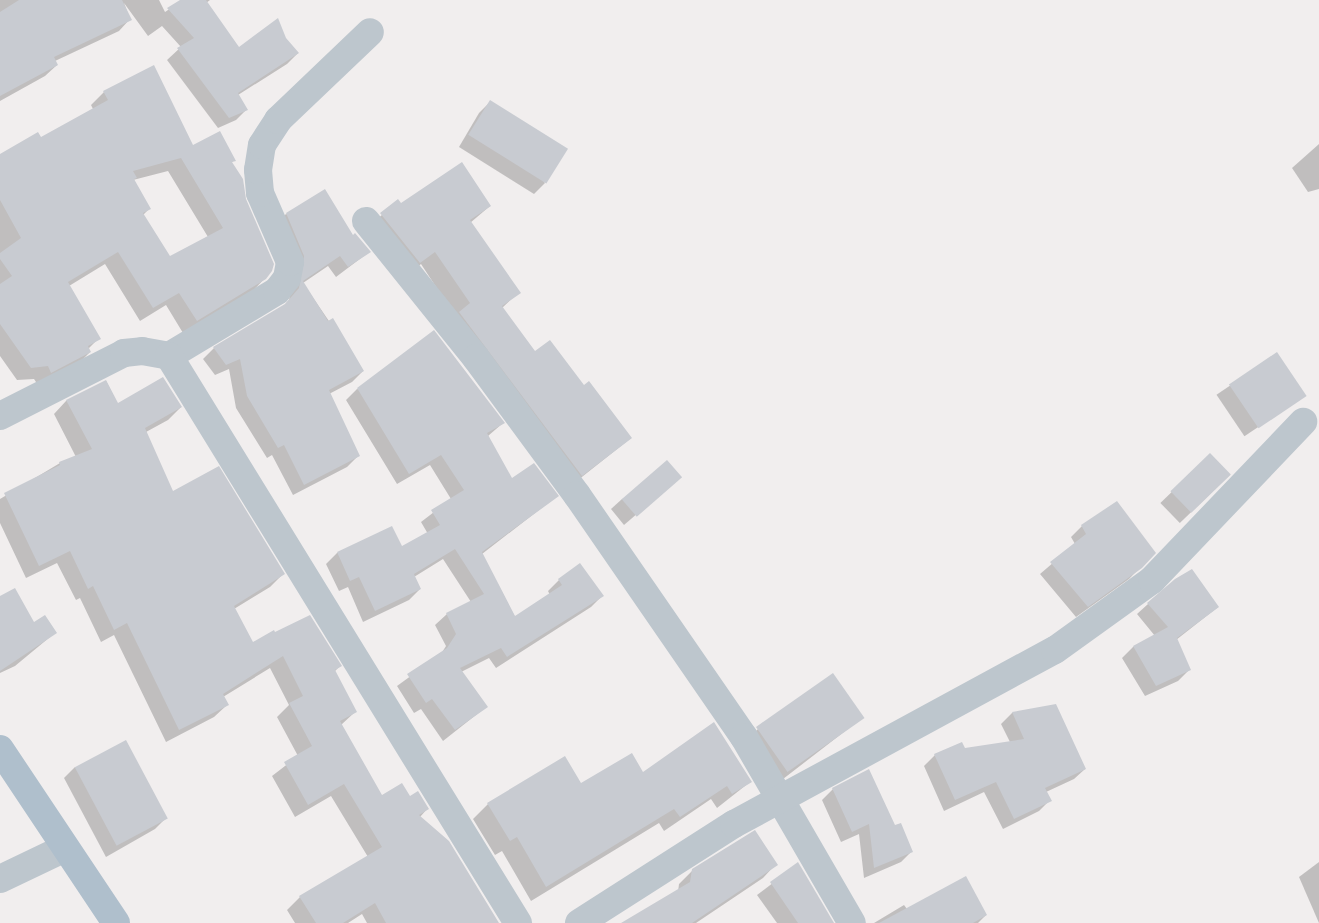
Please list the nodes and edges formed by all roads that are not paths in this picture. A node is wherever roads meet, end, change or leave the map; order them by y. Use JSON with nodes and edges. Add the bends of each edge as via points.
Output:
{"nodes":[{"id":1,"x":370,"y":32,"type":"dead end"},
{"id":2,"x":366,"y":221,"type":"dead end"},
{"id":3,"x":169,"y":356,"type":"junction"},
{"id":4,"x":0,"y":416,"type":"edge"},
{"id":5,"x":1303,"y":422,"type":"dead end"},
{"id":6,"x":0,"y":749,"type":"edge"},
{"id":7,"x":782,"y":799,"type":"junction"},
{"id":8,"x":65,"y":848,"type":"junction"},
{"id":9,"x":0,"y":879,"type":"edge"},
{"id":10,"x":116,"y":923,"type":"edge"},
{"id":11,"x":518,"y":923,"type":"edge"},
{"id":12,"x":579,"y":923,"type":"edge"},
{"id":13,"x":852,"y":923,"type":"edge"}],
"edges":[{"from":1,"to":3,"type":"street","via":[[278,120],[262,146],[258,170],[260,193],[290,262],[287,278],[277,291]]},
{"from":2,"to":7,"type":"street","via":[[476,358],[577,495],[744,737]]},
{"from":3,"to":4,"type":"street","via":[[142,351],[124,353]]},
{"from":3,"to":11,"type":"street"},
{"from":5,"to":7,"type":"street","via":[[1152,580],[1102,618],[1055,650]]},
{"from":6,"to":8,"type":"main road"},
{"from":7,"to":12,"type":"street","via":[[734,824]]},
{"from":7,"to":13,"type":"street"},
{"from":8,"to":9,"type":"street"},
{"from":8,"to":10,"type":"main road"}]}
